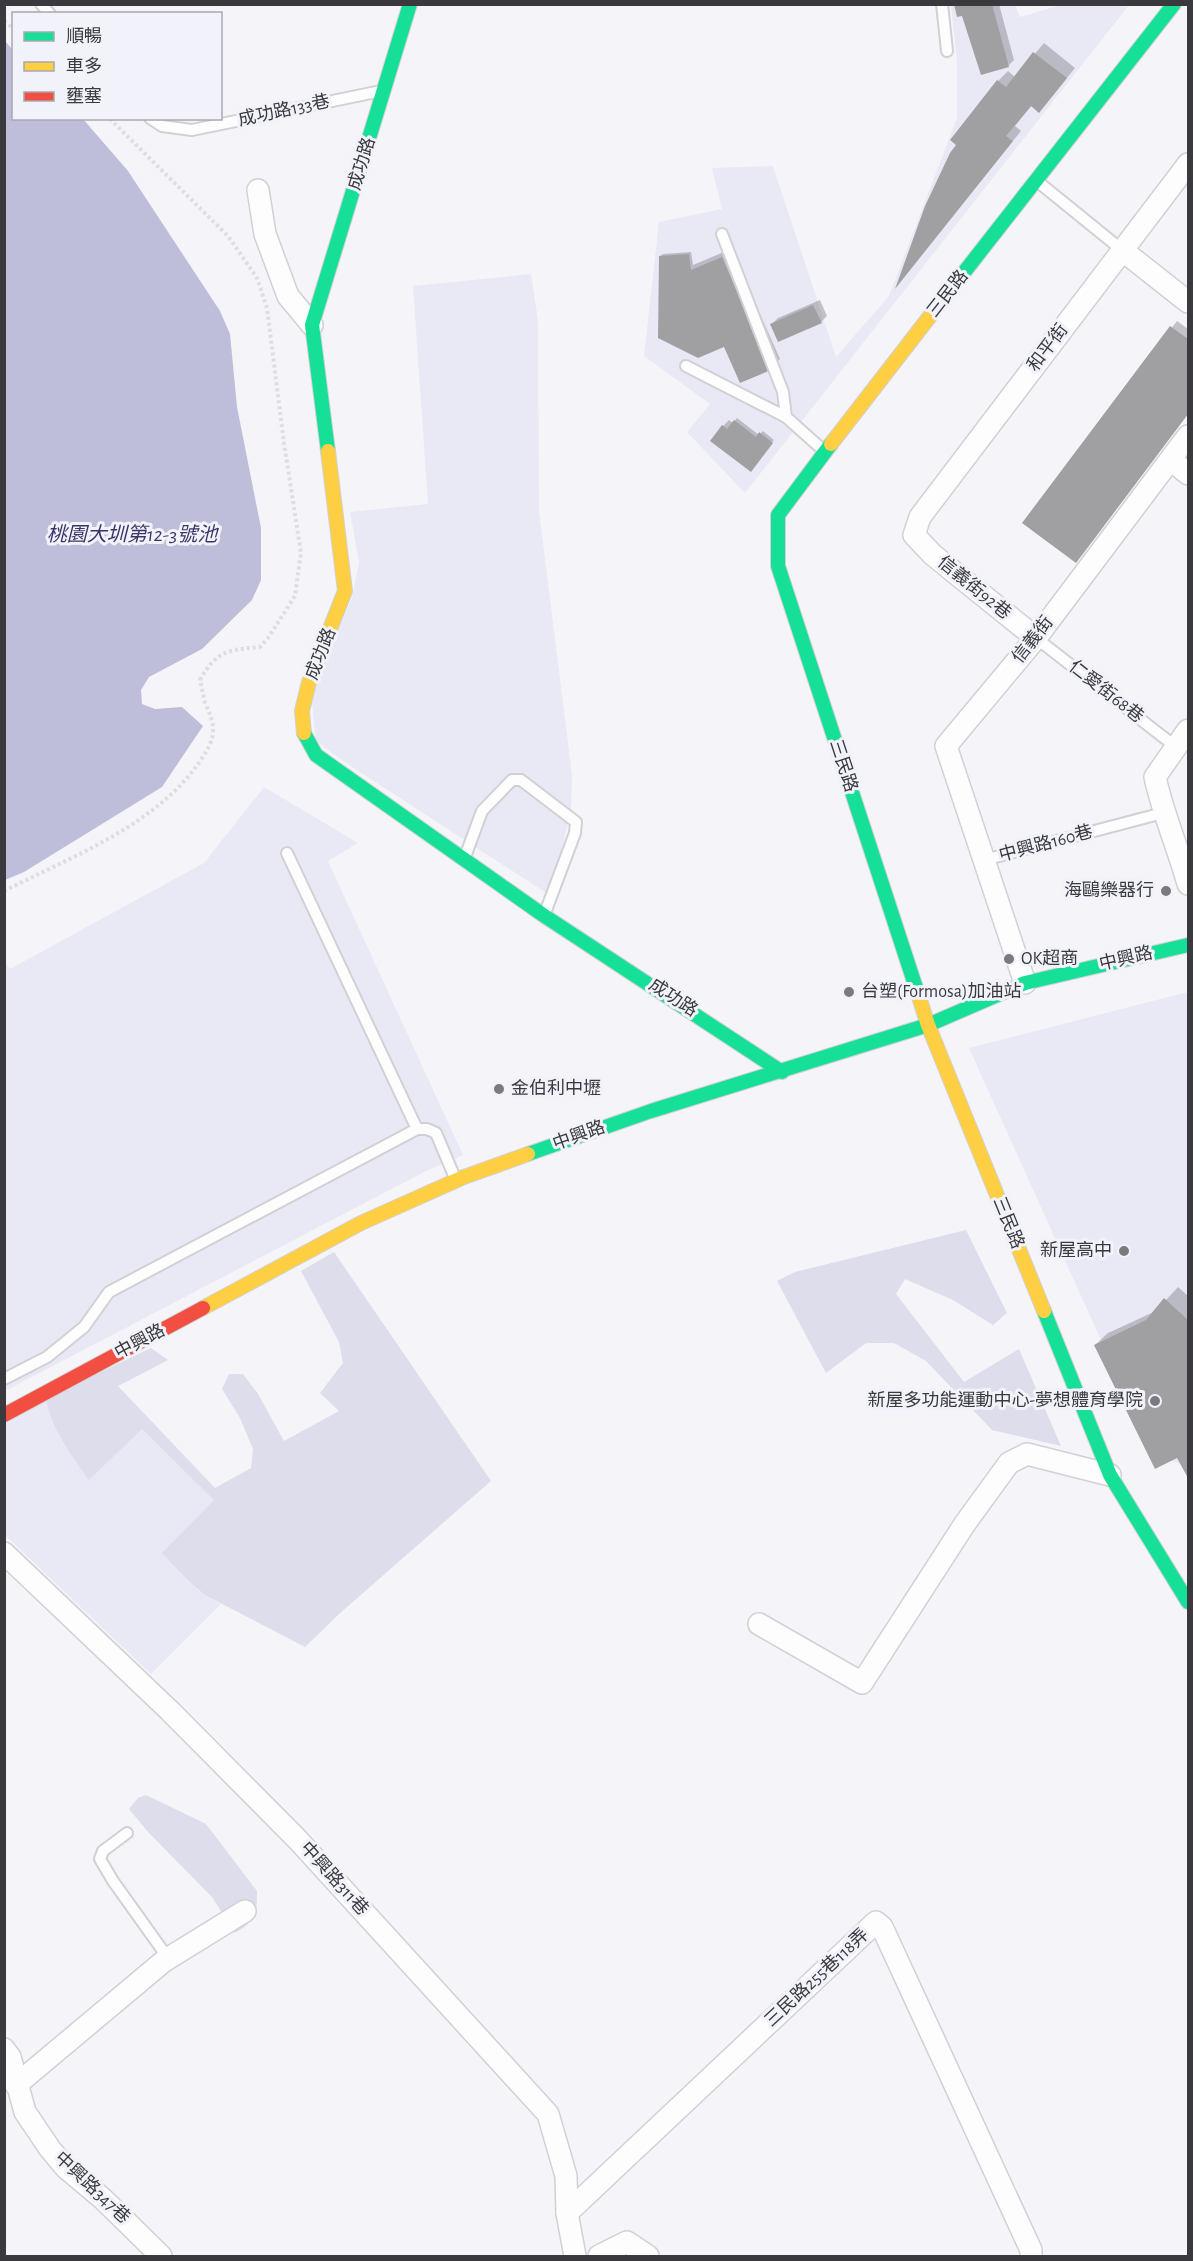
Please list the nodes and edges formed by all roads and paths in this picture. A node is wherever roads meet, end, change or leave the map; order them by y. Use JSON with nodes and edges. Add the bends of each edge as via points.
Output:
{"nodes":[{"id":1,"x":410,"y":4,"type":"edge"},
{"id":2,"x":942,"y":4,"type":"edge"},
{"id":3,"x":1174,"y":4,"type":"edge"},
{"id":4,"x":947,"y":51,"type":"dead end"},
{"id":5,"x":384,"y":90,"type":"junction"},
{"id":6,"x":111,"y":120,"type":"edge"},
{"id":7,"x":153,"y":120,"type":"edge"},
{"id":8,"x":1188,"y":164,"type":"edge"},
{"id":9,"x":1036,"y":181,"type":"junction"},
{"id":10,"x":258,"y":190,"type":"dead end"},
{"id":11,"x":722,"y":234,"type":"dead end"},
{"id":12,"x":1122,"y":250,"type":"junction"},
{"id":13,"x":1188,"y":302,"type":"edge"},
{"id":14,"x":312,"y":325,"type":"junction"},
{"id":15,"x":686,"y":366,"type":"dead end"},
{"id":16,"x":786,"y":417,"type":"junction"},
{"id":17,"x":1188,"y":436,"type":"edge"},
{"id":18,"x":825,"y":452,"type":"junction"},
{"id":19,"x":1171,"y":460,"type":"junction"},
{"id":20,"x":1188,"y":474,"type":"edge"},
{"id":21,"x":914,"y":535,"type":"joint"},
{"id":22,"x":1036,"y":638,"type":"junction"},
{"id":23,"x":1182,"y":739,"type":"edge"},
{"id":24,"x":1163,"y":813,"type":"junction"},
{"id":25,"x":287,"y":853,"type":"dead end"},
{"id":26,"x":464,"y":860,"type":"junction"},
{"id":27,"x":984,"y":860,"type":"junction"},
{"id":28,"x":1188,"y":884,"type":"edge"},
{"id":29,"x":4,"y":891,"type":"edge"},
{"id":30,"x":544,"y":915,"type":"junction"},
{"id":31,"x":1188,"y":945,"type":"edge"},
{"id":32,"x":1025,"y":983,"type":"junction"},
{"id":33,"x":928,"y":1025,"type":"junction"},
{"id":34,"x":782,"y":1072,"type":"junction"},
{"id":35,"x":417,"y":1130,"type":"junction"},
{"id":36,"x":456,"y":1181,"type":"junction"},
{"id":37,"x":4,"y":1379,"type":"edge"},
{"id":38,"x":4,"y":1415,"type":"edge"},
{"id":39,"x":1110,"y":1475,"type":"junction"},
{"id":40,"x":4,"y":1553,"type":"edge"},
{"id":41,"x":1188,"y":1602,"type":"edge"},
{"id":42,"x":759,"y":1624,"type":"dead end"},
{"id":43,"x":127,"y":1833,"type":"dead end"},
{"id":44,"x":245,"y":1911,"type":"dead end"},
{"id":45,"x":168,"y":1958,"type":"junction"},
{"id":46,"x":4,"y":2049,"type":"edge"},
{"id":47,"x":16,"y":2085,"type":"junction"},
{"id":48,"x":567,"y":2213,"type":"junction"},
{"id":49,"x":161,"y":2256,"type":"edge"},
{"id":50,"x":575,"y":2256,"type":"edge"},
{"id":51,"x":599,"y":2256,"type":"edge"},
{"id":52,"x":648,"y":2256,"type":"edge"},
{"id":53,"x":1031,"y":2256,"type":"edge"}],
"edges":[{"from":1,"to":5,"type":"street","name":"成功路"},
{"from":2,"to":4,"type":"lane"},
{"from":3,"to":9,"type":"street","name":"三民路"},
{"from":5,"to":7,"type":"lane","name":"成功路133巷","via":[[192,130],[162,126]]},
{"from":5,"to":14,"type":"street","name":"成功路"},
{"from":6,"to":29,"type":"path","via":[[228,236],[257,278],[267,308],[302,553],[295,596],[268,638],[260,647],[218,655],[200,680],[213,732],[211,745],[192,773],[165,800],[123,830]]},
{"from":8,"to":12,"type":"street","name":"和平街"},
{"from":9,"to":12,"type":"lane"},
{"from":9,"to":18,"type":"street","name":"三民路"},
{"from":10,"to":14,"type":"street","via":[[265,234],[288,296]]},
{"from":11,"to":16,"type":"lane","via":[[783,392]]},
{"from":12,"to":13,"type":"street"},
{"from":12,"to":21,"type":"street","name":"和平街","via":[[920,517]]},
{"from":14,"to":26,"type":"street","name":"成功路","via":[[345,591],[309,682],[302,711],[304,736],[316,755]]},
{"from":15,"to":16,"type":"lane"},
{"from":16,"to":18,"type":"lane"},
{"from":17,"to":19,"type":"street","name":"信義街"},
{"from":18,"to":33,"type":"street","name":"三民路","via":[[778,515],[778,566]]},
{"from":19,"to":20,"type":"street"},
{"from":19,"to":22,"type":"street","name":"信義街"},
{"from":21,"to":22,"type":"street","name":"信義街92巷","via":[[933,555]]},
{"from":22,"to":23,"type":"lane","name":"仁愛街68巷"},
{"from":22,"to":27,"type":"street","name":"信義街","via":[[946,746]]},
{"from":23,"to":24,"type":"street","via":[[1155,777]]},
{"from":24,"to":27,"type":"lane","name":"中興路160巷"},
{"from":24,"to":28,"type":"street","via":[[1179,839]]},
{"from":25,"to":35,"type":"lane"},
{"from":26,"to":30,"type":"street","name":"成功路"},
{"from":26,"to":30,"type":"lane","via":[[482,811],[512,780],[521,780],[576,822]]},
{"from":27,"to":32,"type":"street","name":"中興路160巷"},
{"from":30,"to":34,"type":"street","name":"成功路"},
{"from":31,"to":32,"type":"street","name":"中興路"},
{"from":32,"to":33,"type":"street","name":"中興路"},
{"from":33,"to":34,"type":"street","name":"中興路"},
{"from":33,"to":39,"type":"street","name":"三民路"},
{"from":34,"to":36,"type":"street","name":"中興路","via":[[651,1111]]},
{"from":35,"to":36,"type":"lane","via":[[436,1133]]},
{"from":35,"to":37,"type":"lane","via":[[109,1292],[84,1327],[47,1357]]},
{"from":36,"to":38,"type":"street","name":"中興路","via":[[361,1223]]},
{"from":39,"to":41,"type":"street","name":"三民路"},
{"from":39,"to":42,"type":"street","via":[[1027,1454],[1009,1463],[862,1683]]},
{"from":40,"to":48,"type":"street","name":"中興路311巷","via":[[298,1840],[548,2114],[566,2176]]},
{"from":43,"to":45,"type":"lane","via":[[103,1851],[100,1859]]},
{"from":44,"to":45,"type":"street"},
{"from":45,"to":47,"type":"street"},
{"from":46,"to":47,"type":"street","name":"中興路347巷","via":[[10,2057]]},
{"from":47,"to":49,"type":"street","name":"中興路347巷","via":[[25,2112],[61,2161]]},
{"from":48,"to":50,"type":"street","name":"中興路311巷"},
{"from":48,"to":53,"type":"street","name":"三民路255巷118弄","via":[[876,1922],[882,1927]]},
{"from":51,"to":52,"type":"street","via":[[627,2242]]}]}
